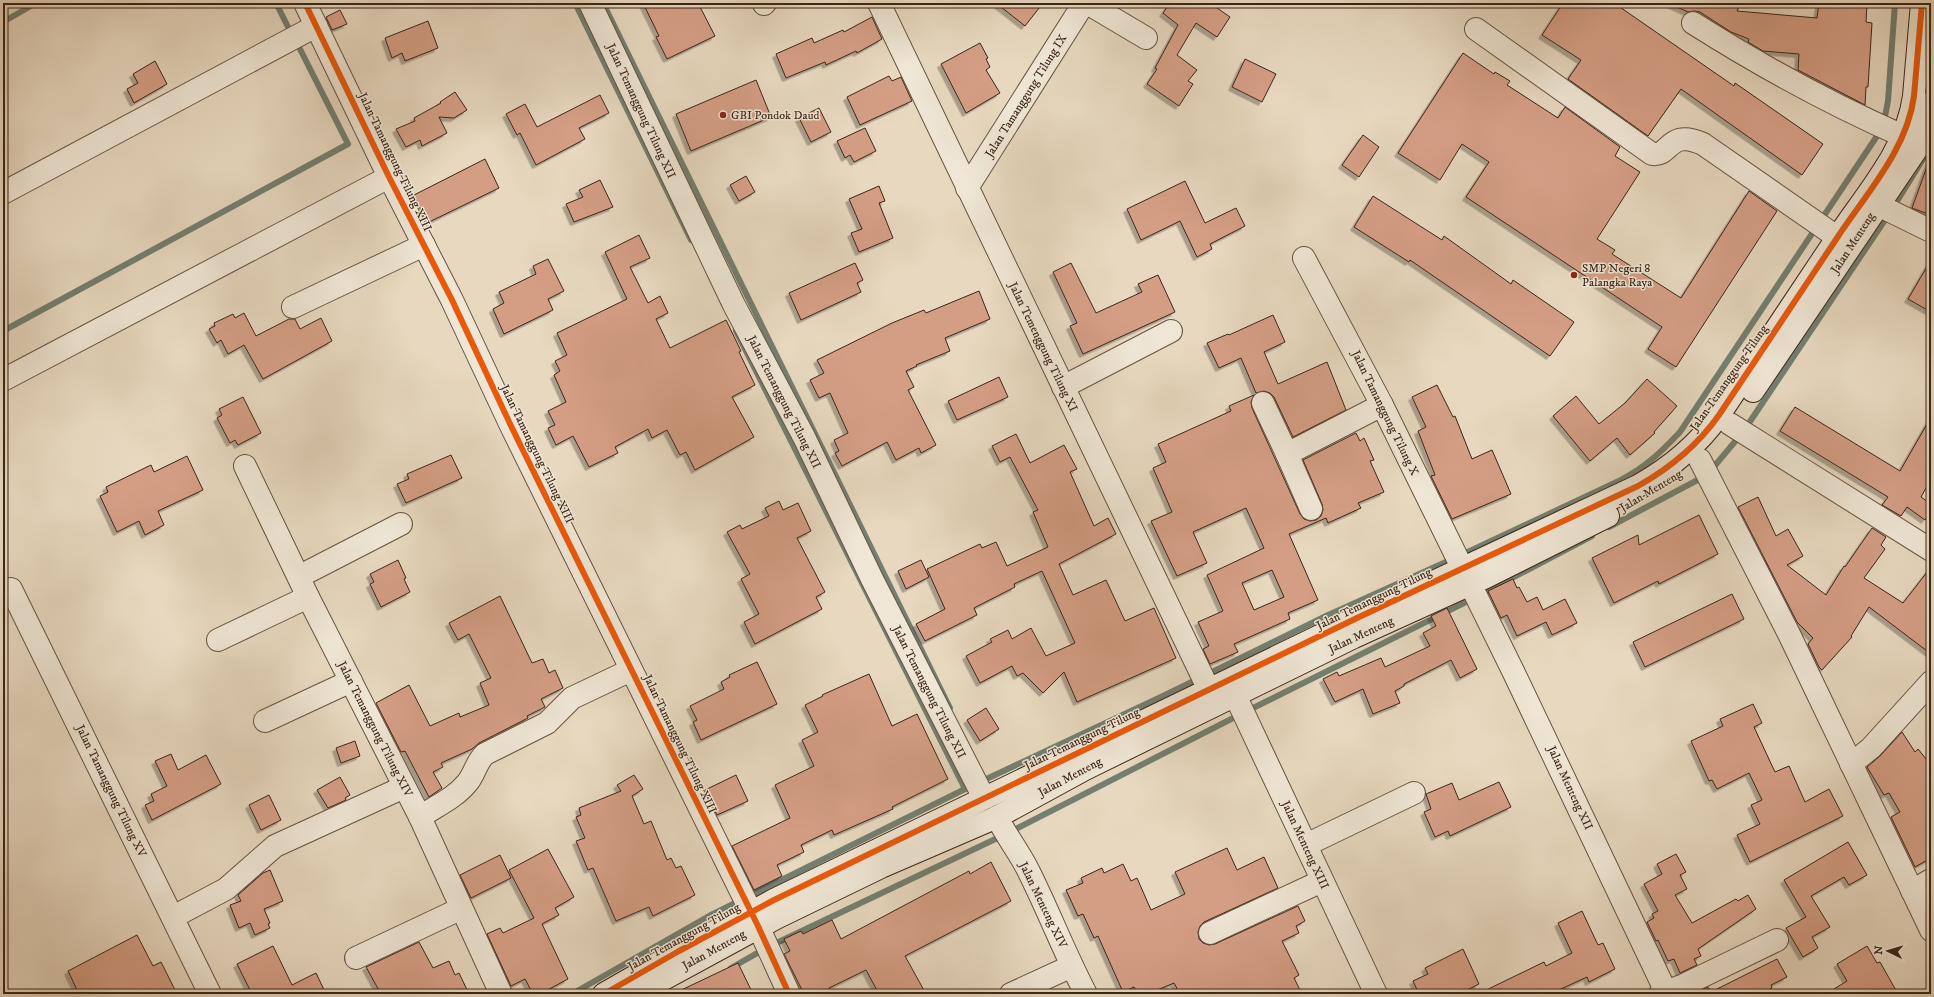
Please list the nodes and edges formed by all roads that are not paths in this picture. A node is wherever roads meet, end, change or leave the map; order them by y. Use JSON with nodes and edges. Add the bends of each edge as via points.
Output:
{"nodes":[{"id":1,"x":305,"y":3,"type":"edge"},
{"id":2,"x":590,"y":3,"type":"edge"},
{"id":3,"x":879,"y":3,"type":"edge"},
{"id":4,"x":1086,"y":3,"type":"edge"},
{"id":5,"x":1922,"y":3,"type":"edge"},
{"id":6,"x":1693,"y":23,"type":"dead end"},
{"id":7,"x":316,"y":26,"type":"junction"},
{"id":8,"x":1476,"y":29,"type":"dead end"},
{"id":9,"x":1146,"y":38,"type":"dead end"},
{"id":10,"x":1931,"y":103,"type":"edge"},
{"id":11,"x":1919,"y":138,"type":"edge"},
{"id":12,"x":389,"y":177,"type":"junction"},
{"id":13,"x":967,"y":188,"type":"junction"},
{"id":14,"x":3,"y":193,"type":"edge"},
{"id":15,"x":1878,"y":205,"type":"junction"},
{"id":16,"x":1931,"y":231,"type":"edge"},
{"id":17,"x":1837,"y":237,"type":"junction"},
{"id":18,"x":424,"y":245,"type":"junction"},
{"id":19,"x":1304,"y":258,"type":"dead end"},
{"id":20,"x":293,"y":307,"type":"dead end"},
{"id":21,"x":1172,"y":331,"type":"dead end"},
{"id":22,"x":3,"y":380,"type":"edge"},
{"id":23,"x":1063,"y":386,"type":"junction"},
{"id":24,"x":1263,"y":403,"type":"dead end"},
{"id":25,"x":1382,"y":405,"type":"junction"},
{"id":26,"x":1730,"y":424,"type":"junction"},
{"id":27,"x":1286,"y":454,"type":"junction"},
{"id":28,"x":1700,"y":460,"type":"junction"},
{"id":29,"x":245,"y":466,"type":"dead end"},
{"id":30,"x":1311,"y":509,"type":"dead end"},
{"id":31,"x":401,"y":524,"type":"dead end"},
{"id":32,"x":1930,"y":549,"type":"edge"},
{"id":33,"x":300,"y":576,"type":"junction"},
{"id":34,"x":1466,"y":577,"type":"junction"},
{"id":35,"x":11,"y":589,"type":"dead end"},
{"id":36,"x":308,"y":597,"type":"junction"},
{"id":37,"x":218,"y":640,"type":"dead end"},
{"id":38,"x":631,"y":670,"type":"junction"},
{"id":39,"x":351,"y":682,"type":"junction"},
{"id":40,"x":1931,"y":682,"type":"edge"},
{"id":41,"x":1209,"y":690,"type":"junction"},
{"id":42,"x":1235,"y":695,"type":"junction"},
{"id":43,"x":265,"y":721,"type":"dead end"},
{"id":44,"x":1851,"y":764,"type":"junction"},
{"id":45,"x":404,"y":788,"type":"junction"},
{"id":46,"x":1414,"y":793,"type":"dead end"},
{"id":47,"x":984,"y":798,"type":"junction"},
{"id":48,"x":420,"y":817,"type":"junction"},
{"id":49,"x":997,"y":817,"type":"junction"},
{"id":50,"x":1306,"y":845,"type":"junction"},
{"id":51,"x":1931,"y":880,"type":"edge"},
{"id":52,"x":1322,"y":881,"type":"junction"},
{"id":53,"x":1912,"y":891,"type":"junction"},
{"id":54,"x":460,"y":909,"type":"junction"},
{"id":55,"x":173,"y":917,"type":"junction"},
{"id":56,"x":754,"y":920,"type":"junction"},
{"id":57,"x":1931,"y":930,"type":"edge"},
{"id":58,"x":1210,"y":933,"type":"dead end"},
{"id":59,"x":1777,"y":940,"type":"dead end"},
{"id":60,"x":356,"y":958,"type":"dead end"},
{"id":61,"x":1072,"y":966,"type":"junction"},
{"id":62,"x":1664,"y":993,"type":"edge"},
{"id":63,"x":210,"y":994,"type":"edge"},
{"id":64,"x":501,"y":994,"type":"edge"},
{"id":65,"x":604,"y":994,"type":"edge"},
{"id":66,"x":636,"y":994,"type":"edge"},
{"id":67,"x":789,"y":994,"type":"edge"},
{"id":68,"x":1011,"y":994,"type":"edge"},
{"id":69,"x":1086,"y":994,"type":"edge"},
{"id":70,"x":1376,"y":994,"type":"edge"}],
"edges":[{"from":1,"to":7,"type":"street","name":"Jalan Tamanggung Tilung XIII"},
{"from":2,"to":47,"type":"street","name":"Jalan Temanggung Tilung XII","via":[[734,305],[804,438],[872,580]]},
{"from":3,"to":13,"type":"street","name":"Jalan Temenggung Tilung XI"},
{"from":4,"to":9,"type":"street"},
{"from":4,"to":13,"type":"street","name":"Jalan Tamanggung Tilung IX"},
{"from":5,"to":11,"type":"street","name":"Jalan Temanggung Tilung","via":[[1913,109]]},
{"from":6,"to":11,"type":"street","via":[[1753,61],[1819,97]]},
{"from":7,"to":12,"type":"street","name":"Jalan Tamanggung Tilung XIII"},
{"from":7,"to":14,"type":"street"},
{"from":8,"to":17,"type":"street","via":[[1652,154],[1660,154],[1682,138],[1703,144]]},
{"from":10,"to":11,"type":"street","name":"Jalan Menteng"},
{"from":11,"to":15,"type":"street","name":"Jalan Menteng"},
{"from":11,"to":17,"type":"street","name":"Jalan Temanggung Tilung","via":[[1872,187]]},
{"from":12,"to":18,"type":"street","name":"Jalan Tamanggung Tilung XIII"},
{"from":12,"to":22,"type":"street"},
{"from":13,"to":23,"type":"street","name":"Jalan Temenggung Tilung XI"},
{"from":15,"to":16,"type":"street"},
{"from":15,"to":26,"type":"street","name":"Jalan Menteng"},
{"from":17,"to":34,"type":"street","name":"Jalan Temanggung Tilung","via":[[1715,421],[1684,455],[1638,486]]},
{"from":18,"to":20,"type":"street"},
{"from":18,"to":38,"type":"street","name":"Jalan Tamanggung Tilung XIII"},
{"from":19,"to":25,"type":"street","name":"Jalan Tamanggung Tilung X"},
{"from":21,"to":23,"type":"street"},
{"from":23,"to":41,"type":"street","name":"Jalan Temenggung Tilung XI"},
{"from":24,"to":27,"type":"street"},
{"from":25,"to":27,"type":"street"},
{"from":25,"to":34,"type":"street","name":"Jalan Tamanggung Tilung X"},
{"from":26,"to":28,"type":"street","name":"Jalan Menteng"},
{"from":26,"to":32,"type":"street"},
{"from":27,"to":30,"type":"street"},
{"from":28,"to":34,"type":"street","name":"Jalan Menteng","via":[[1640,500]]},
{"from":28,"to":44,"type":"street","via":[[1789,634]]},
{"from":29,"to":33,"type":"street","name":"Jalan Temanggung Tilung XIV"},
{"from":31,"to":33,"type":"street"},
{"from":33,"to":36,"type":"street","name":"Jalan Temanggung Tilung XIV"},
{"from":34,"to":41,"type":"street","name":"Jalan Temanggung Tilung"},
{"from":34,"to":42,"type":"street","name":"Jalan Menteng","via":[[1354,637]]},
{"from":34,"to":62,"type":"street","name":"Jalan Menteng XII","via":[[1542,730]]},
{"from":35,"to":55,"type":"street","name":"Jalan Tamanggung Tilung XV"},
{"from":36,"to":37,"type":"street"},
{"from":36,"to":39,"type":"street","name":"Jalan Temanggung Tilung XIV"},
{"from":38,"to":48,"type":"street","via":[[576,696],[547,723],[485,754],[478,762],[471,779],[463,787]]},
{"from":38,"to":56,"type":"street","name":"Jalan Tamanggung Tilung XIII"},
{"from":39,"to":43,"type":"street"},
{"from":39,"to":45,"type":"street","name":"Jalan Temanggung Tilung XIV"},
{"from":40,"to":44,"type":"street","via":[[1871,748]]},
{"from":41,"to":47,"type":"street","name":"Jalan Temanggung Tilung"},
{"from":42,"to":49,"type":"street","name":"Jalan Menteng","via":[[1085,768]]},
{"from":42,"to":50,"type":"street","name":"Jalan Menteng XIII"},
{"from":44,"to":53,"type":"street"},
{"from":45,"to":48,"type":"street","name":"Jalan Temanggung Tilung XIV"},
{"from":45,"to":55,"type":"street","via":[[275,846],[226,889]]},
{"from":46,"to":50,"type":"street"},
{"from":47,"to":56,"type":"street","name":"Jalan Temanggung Tilung","via":[[774,900]]},
{"from":48,"to":54,"type":"street","name":"Jalan Temanggung Tilung XIV"},
{"from":49,"to":56,"type":"street","name":"Jalan Menteng"},
{"from":49,"to":61,"type":"street","name":"Jalan Menteng XIV","via":[[1029,871]]},
{"from":50,"to":52,"type":"street","name":"Jalan Menteng XIII"},
{"from":51,"to":53,"type":"street"},
{"from":52,"to":58,"type":"street"},
{"from":52,"to":70,"type":"street","name":"Jalan Menteng XIII"},
{"from":53,"to":57,"type":"street"},
{"from":54,"to":60,"type":"street"},
{"from":54,"to":64,"type":"street","name":"Jalan Temanggung Tilung XIV"},
{"from":55,"to":63,"type":"street","name":"Jalan Tamanggung Tilung XV"},
{"from":56,"to":65,"type":"street","name":"Jalan Temanggung Tilung","via":[[679,951]]},
{"from":56,"to":66,"type":"street","name":"Jalan Menteng"},
{"from":56,"to":67,"type":"street","name":"Jalan Tamanggung Tilung XIII"},
{"from":59,"to":62,"type":"street"},
{"from":61,"to":68,"type":"street"},
{"from":61,"to":69,"type":"street","name":"Jalan Menteng XIV"}]}
